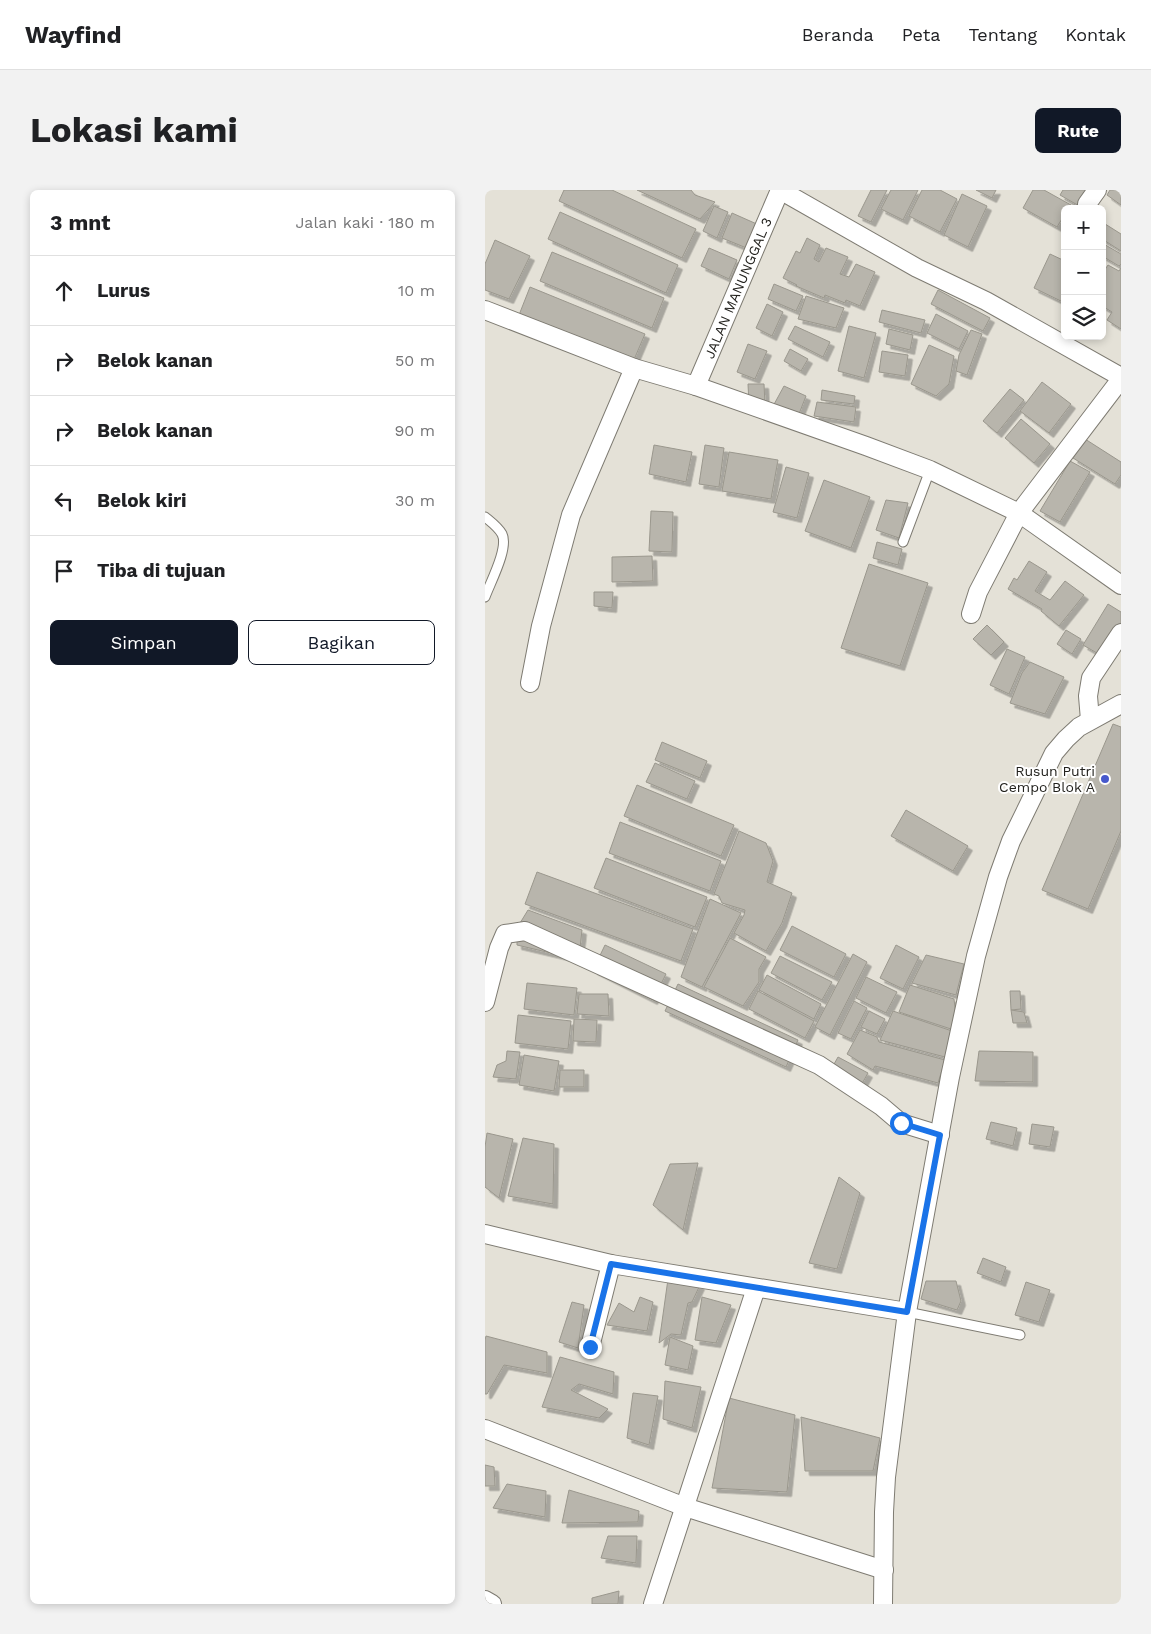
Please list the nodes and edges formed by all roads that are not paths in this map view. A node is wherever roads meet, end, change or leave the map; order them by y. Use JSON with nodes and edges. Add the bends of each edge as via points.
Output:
{"nodes":[{"id":1,"x":780,"y":190,"type":"edge"},
{"id":2,"x":485,"y":310,"type":"edge"},
{"id":3,"x":634,"y":368,"type":"junction"},
{"id":4,"x":1121,"y":378,"type":"edge"},
{"id":5,"x":696,"y":386,"type":"junction"},
{"id":6,"x":930,"y":470,"type":"junction"},
{"id":7,"x":1019,"y":513,"type":"junction"},
{"id":8,"x":485,"y":517,"type":"edge"},
{"id":9,"x":903,"y":542,"type":"dead end"},
{"id":10,"x":1121,"y":585,"type":"edge"},
{"id":11,"x":485,"y":597,"type":"edge"},
{"id":12,"x":971,"y":614,"type":"dead end"},
{"id":13,"x":1121,"y":633,"type":"edge"},
{"id":14,"x":530,"y":683,"type":"dead end"},
{"id":15,"x":1121,"y":704,"type":"edge"},
{"id":16,"x":1090,"y":720,"type":"junction"},
{"id":17,"x":492,"y":948,"type":"edge"},
{"id":18,"x":485,"y":1002,"type":"edge"},
{"id":19,"x":940,"y":1135,"type":"junction"},
{"id":20,"x":485,"y":1234,"type":"edge"},
{"id":21,"x":611,"y":1264,"type":"junction"},
{"id":22,"x":756,"y":1288,"type":"junction"},
{"id":23,"x":907,"y":1312,"type":"junction"},
{"id":24,"x":1020,"y":1335,"type":"dead end"},
{"id":25,"x":590,"y":1347,"type":"dead end"},
{"id":26,"x":485,"y":1429,"type":"edge"},
{"id":27,"x":685,"y":1507,"type":"junction"},
{"id":28,"x":883,"y":1570,"type":"junction"},
{"id":29,"x":485,"y":1600,"type":"edge"},
{"id":30,"x":492,"y":1604,"type":"edge"},
{"id":31,"x":653,"y":1604,"type":"edge"},
{"id":32,"x":883,"y":1604,"type":"edge"}],
"edges":[{"from":1,"to":4,"type":"street"},
{"from":1,"to":5,"type":"street","name":"JALAN MANUNGGAL 3"},
{"from":2,"to":3,"type":"street"},
{"from":3,"to":5,"type":"street"},
{"from":3,"to":14,"type":"street","via":[[571,515],[541,626]]},
{"from":4,"to":7,"type":"street"},
{"from":5,"to":6,"type":"street"},
{"from":6,"to":7,"type":"street"},
{"from":6,"to":9,"type":"lane"},
{"from":7,"to":10,"type":"street"},
{"from":7,"to":12,"type":"street","via":[[978,592]]},
{"from":8,"to":11,"type":"lane","via":[[501,532],[504,540]]},
{"from":13,"to":16,"type":"street","via":[[1091,678],[1088,696]]},
{"from":15,"to":16,"type":"street"},
{"from":16,"to":19,"type":"street","via":[[1066,739],[1054,754],[1011,841],[976,956]]},
{"from":17,"to":18,"type":"street"},
{"from":17,"to":19,"type":"street","via":[[505,934],[525,931],[819,1065],[901,1123]]},
{"from":19,"to":23,"type":"street"},
{"from":20,"to":21,"type":"street"},
{"from":21,"to":22,"type":"street"},
{"from":21,"to":25,"type":"street"},
{"from":22,"to":23,"type":"street"},
{"from":22,"to":27,"type":"street"},
{"from":23,"to":24,"type":"lane"},
{"from":23,"to":28,"type":"street","via":[[886,1477]]},
{"from":26,"to":27,"type":"street"},
{"from":27,"to":28,"type":"street"},
{"from":27,"to":31,"type":"street"},
{"from":28,"to":32,"type":"street"},
{"from":29,"to":30,"type":"street"}]}
